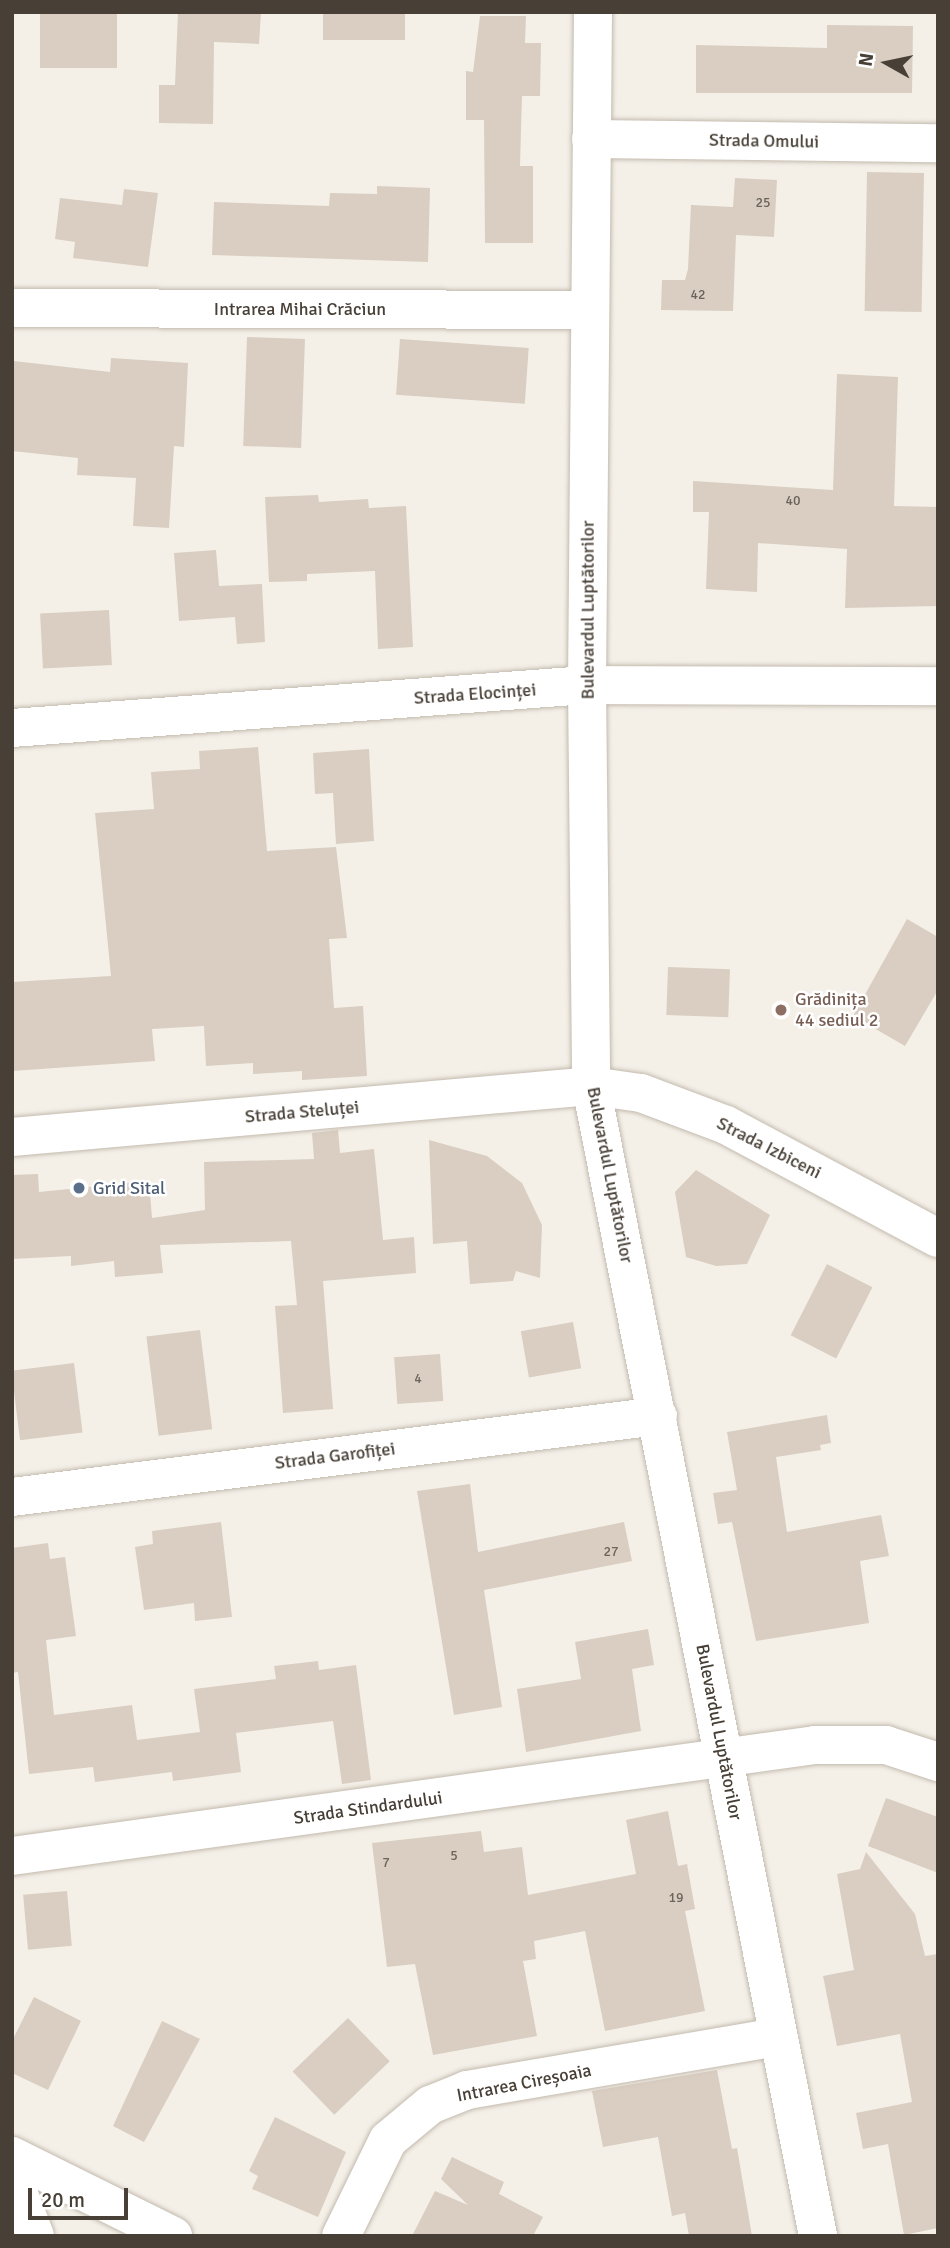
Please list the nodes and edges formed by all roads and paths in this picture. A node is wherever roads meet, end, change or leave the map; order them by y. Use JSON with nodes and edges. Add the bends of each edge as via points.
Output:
{"nodes":[{"id":1,"x":593,"y":12,"type":"edge"},
{"id":2,"x":591,"y":139,"type":"junction"},
{"id":3,"x":938,"y":143,"type":"edge"},
{"id":4,"x":12,"y":308,"type":"edge"},
{"id":5,"x":589,"y":310,"type":"junction"},
{"id":6,"x":587,"y":685,"type":"junction"},
{"id":7,"x":938,"y":687,"type":"edge"},
{"id":8,"x":12,"y":728,"type":"edge"},
{"id":9,"x":591,"y":1086,"type":"junction"},
{"id":10,"x":12,"y":1137,"type":"edge"},
{"id":11,"x":938,"y":1238,"type":"edge"},
{"id":12,"x":658,"y":1416,"type":"junction"},
{"id":13,"x":12,"y":1497,"type":"edge"},
{"id":14,"x":724,"y":1759,"type":"junction"},
{"id":15,"x":938,"y":1762,"type":"edge"},
{"id":16,"x":12,"y":1856,"type":"edge"},
{"id":17,"x":778,"y":2037,"type":"junction"},
{"id":18,"x":12,"y":2156,"type":"edge"},
{"id":19,"x":12,"y":2176,"type":"edge"},
{"id":20,"x":35,"y":2236,"type":"edge"},
{"id":21,"x":173,"y":2236,"type":"edge"},
{"id":22,"x":341,"y":2236,"type":"edge"},
{"id":23,"x":818,"y":2236,"type":"edge"}],
"edges":[{"from":1,"to":2,"type":"street","name":"Bulevardul Luptătorilor"},
{"from":2,"to":3,"type":"street","name":"Strada Omului"},
{"from":2,"to":5,"type":"street","name":"Bulevardul Luptătorilor"},
{"from":4,"to":5,"type":"street","name":"Intrarea Mihai Crăciun"},
{"from":5,"to":6,"type":"street","name":"Bulevardul Luptătorilor"},
{"from":6,"to":7,"type":"street","name":"Strada Elocinței"},
{"from":6,"to":8,"type":"street","name":"Strada Elocinței"},
{"from":6,"to":9,"type":"street","name":"Bulevardul Luptătorilor"},
{"from":9,"to":10,"type":"street","name":"Strada Steluței"},
{"from":9,"to":11,"type":"street","name":"Strada Izbiceni","via":[[641,1093],[726,1125]]},
{"from":9,"to":12,"type":"street","name":"Bulevardul Luptătorilor"},
{"from":12,"to":13,"type":"street","name":"Strada Garofiței"},
{"from":12,"to":14,"type":"street","name":"Bulevardul Luptătorilor"},
{"from":14,"to":15,"type":"street","name":"Strada Stindardului","via":[[848,1743],[886,1745]]},
{"from":14,"to":16,"type":"street","name":"Strada Stindardului"},
{"from":14,"to":17,"type":"street","name":"Bulevardul Luptătorilor"},
{"from":17,"to":22,"type":"street","name":"Intrarea Cireșoaia","via":[[467,2090],[430,2105],[388,2140]]},
{"from":17,"to":23,"type":"street","name":"Bulevardul Luptătorilor"},
{"from":18,"to":21,"type":"street"},
{"from":19,"to":20,"type":"street"}]}
